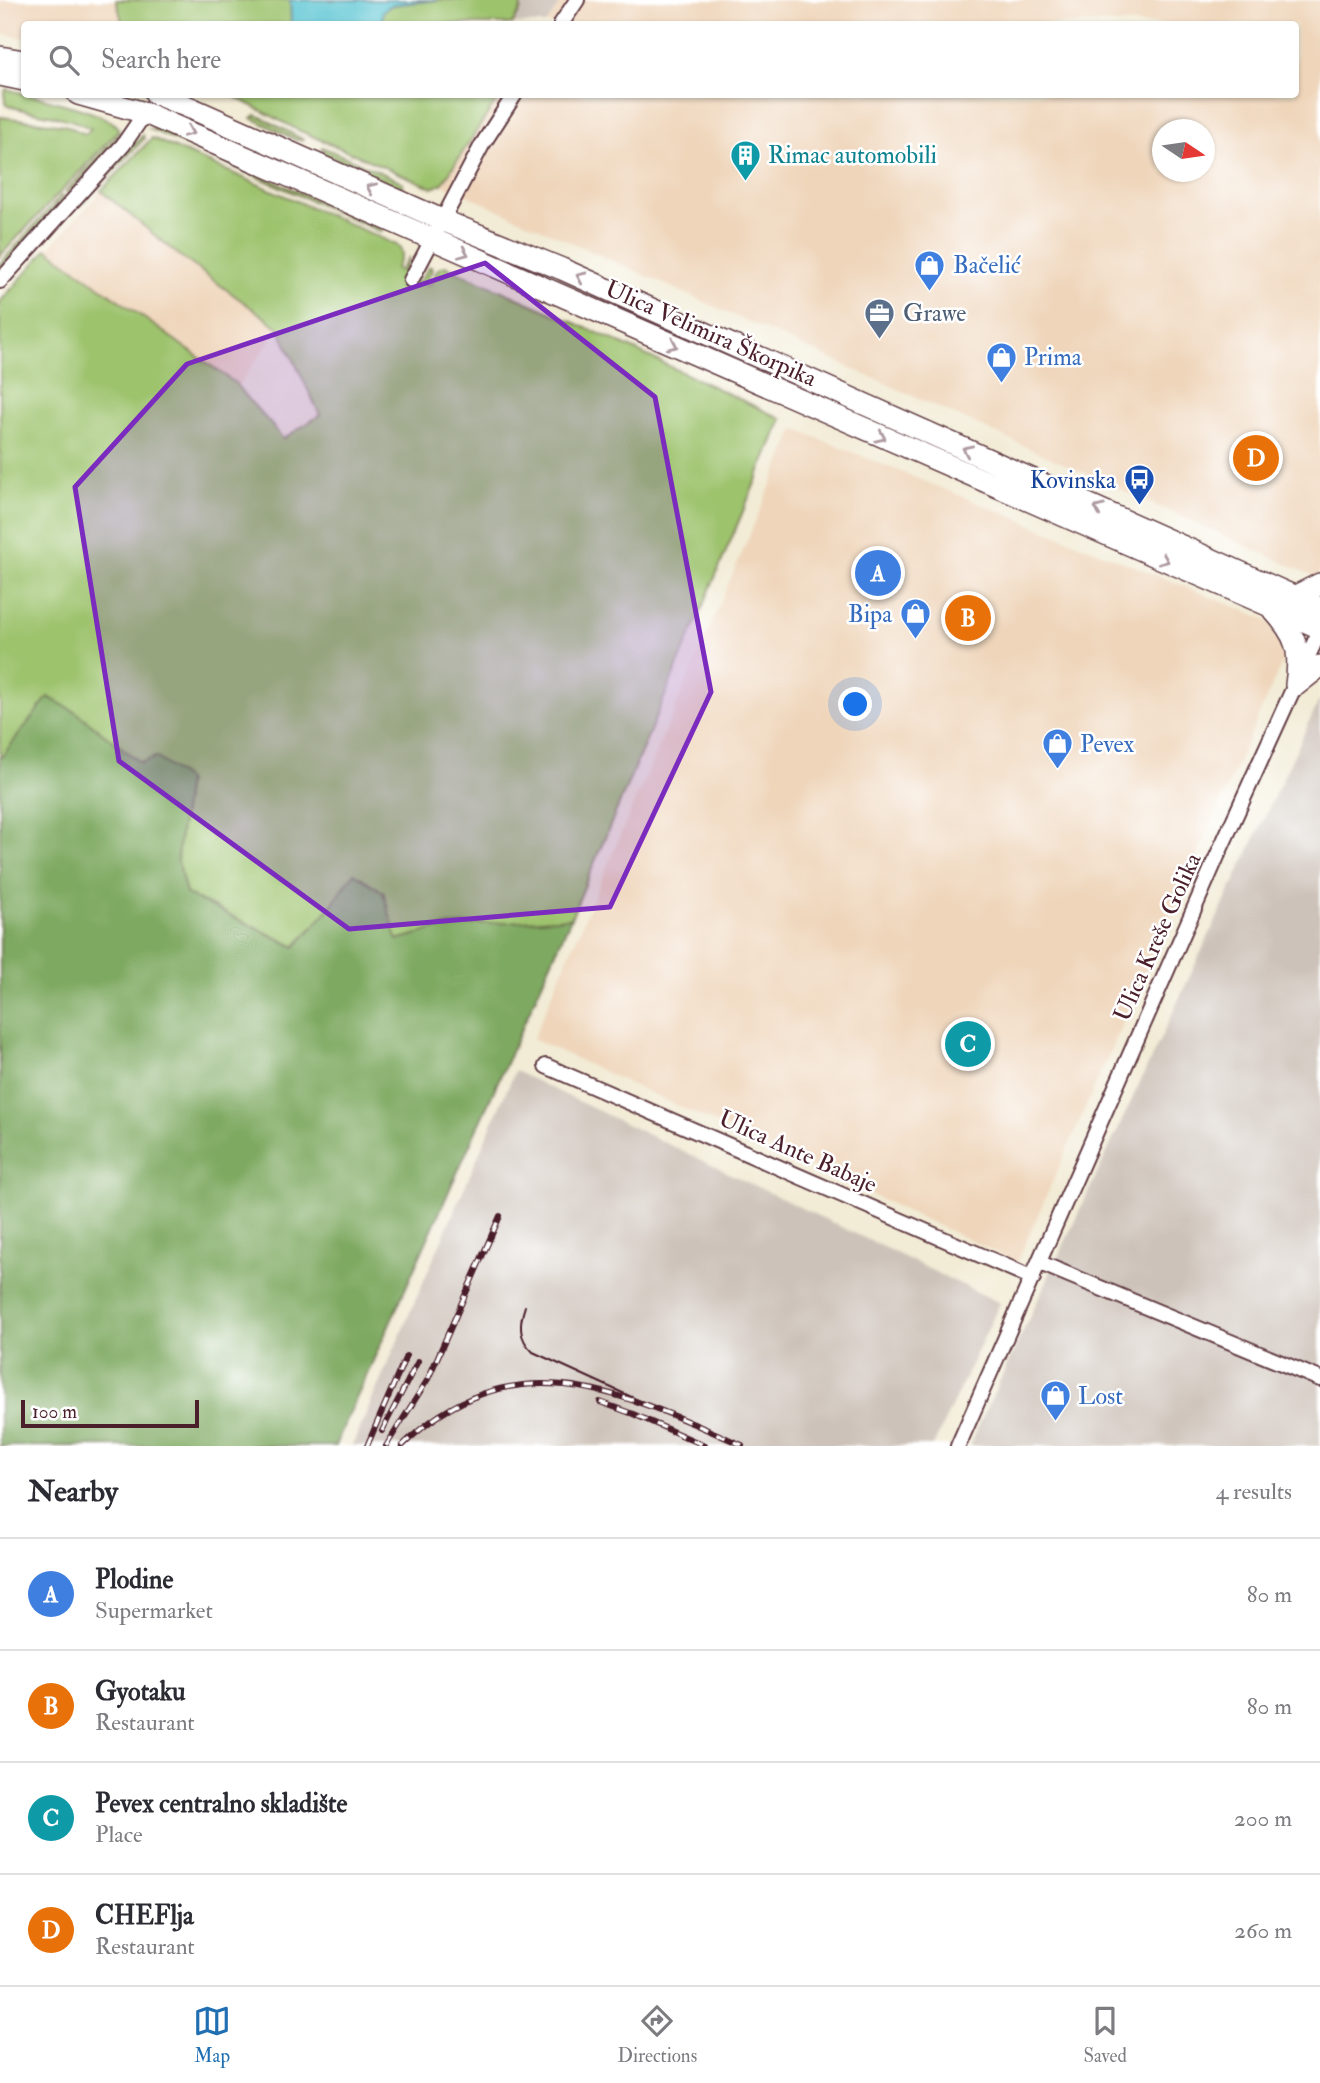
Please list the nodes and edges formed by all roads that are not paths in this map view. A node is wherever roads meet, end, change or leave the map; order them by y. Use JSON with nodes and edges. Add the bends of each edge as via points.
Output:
{"nodes":[{"id":1,"x":577,"y":0,"type":"edge"},
{"id":2,"x":563,"y":21,"type":"edge"},
{"id":3,"x":0,"y":57,"type":"edge"},
{"id":4,"x":21,"y":60,"type":"edge"},
{"id":5,"x":0,"y":75,"type":"edge"},
{"id":6,"x":21,"y":78,"type":"edge"},
{"id":7,"x":92,"y":98,"type":"edge"},
{"id":8,"x":166,"y":98,"type":"edge"},
{"id":9,"x":512,"y":98,"type":"edge"},
{"id":10,"x":145,"y":113,"type":"junction"},
{"id":11,"x":442,"y":220,"type":"junction"},
{"id":12,"x":432,"y":240,"type":"junction"},
{"id":13,"x":411,"y":280,"type":"dead end"},
{"id":14,"x":0,"y":281,"type":"edge"},
{"id":15,"x":1320,"y":584,"type":"edge"},
{"id":16,"x":1294,"y":597,"type":"junction"},
{"id":17,"x":1269,"y":606,"type":"junction"},
{"id":18,"x":1320,"y":608,"type":"edge"},
{"id":19,"x":1320,"y":629,"type":"edge"},
{"id":20,"x":1320,"y":666,"type":"edge"},
{"id":21,"x":1296,"y":685,"type":"junction"},
{"id":22,"x":546,"y":1066,"type":"dead end"},
{"id":23,"x":1040,"y":1263,"type":"junction"},
{"id":24,"x":1032,"y":1278,"type":"junction"},
{"id":25,"x":1320,"y":1380,"type":"edge"},
{"id":26,"x":958,"y":1446,"type":"edge"}],
"edges":[{"from":1,"to":2,"type":"street"},
{"from":3,"to":4,"type":"main road"},
{"from":5,"to":6,"type":"main road"},
{"from":7,"to":10,"type":"main road","name":"Ulica Velimira Škorpika"},
{"from":11,"to":8,"type":"main road","name":"Ulica Velimira Škorpika","one_way":true},
{"from":9,"to":11,"type":"street"},
{"from":10,"to":12,"type":"main road","name":"Ulica Velimira Škorpika","one_way":true},
{"from":10,"to":14,"type":"street","via":[[123,145]]},
{"from":11,"to":12,"type":"street"},
{"from":16,"to":11,"type":"main road","name":"Ulica Velimira Škorpika","one_way":true,"via":[[562,269]]},
{"from":12,"to":13,"type":"street"},
{"from":12,"to":17,"type":"main road","name":"Ulica Velimira Škorpika","one_way":true},
{"from":15,"to":16,"type":"main road"},
{"from":16,"to":18,"type":"main road","name":"Ulica Velimira Škorpika"},
{"from":17,"to":19,"type":"main road","name":"Ulica Velimira Škorpika"},
{"from":17,"to":21,"type":"main road","via":[[1297,644]]},
{"from":19,"to":21,"type":"street","name":"Ulica Kreše Golika"},
{"from":20,"to":21,"type":"main road"},
{"from":21,"to":23,"type":"street","name":"Ulica Kreše Golika"},
{"from":22,"to":24,"type":"street","name":"Ulica Ante Babaje"},
{"from":23,"to":24,"type":"street","name":"Ulica Kreše Golika"},
{"from":23,"to":25,"type":"street"},
{"from":24,"to":26,"type":"street","name":"Ulica Kreše Golika"}]}
